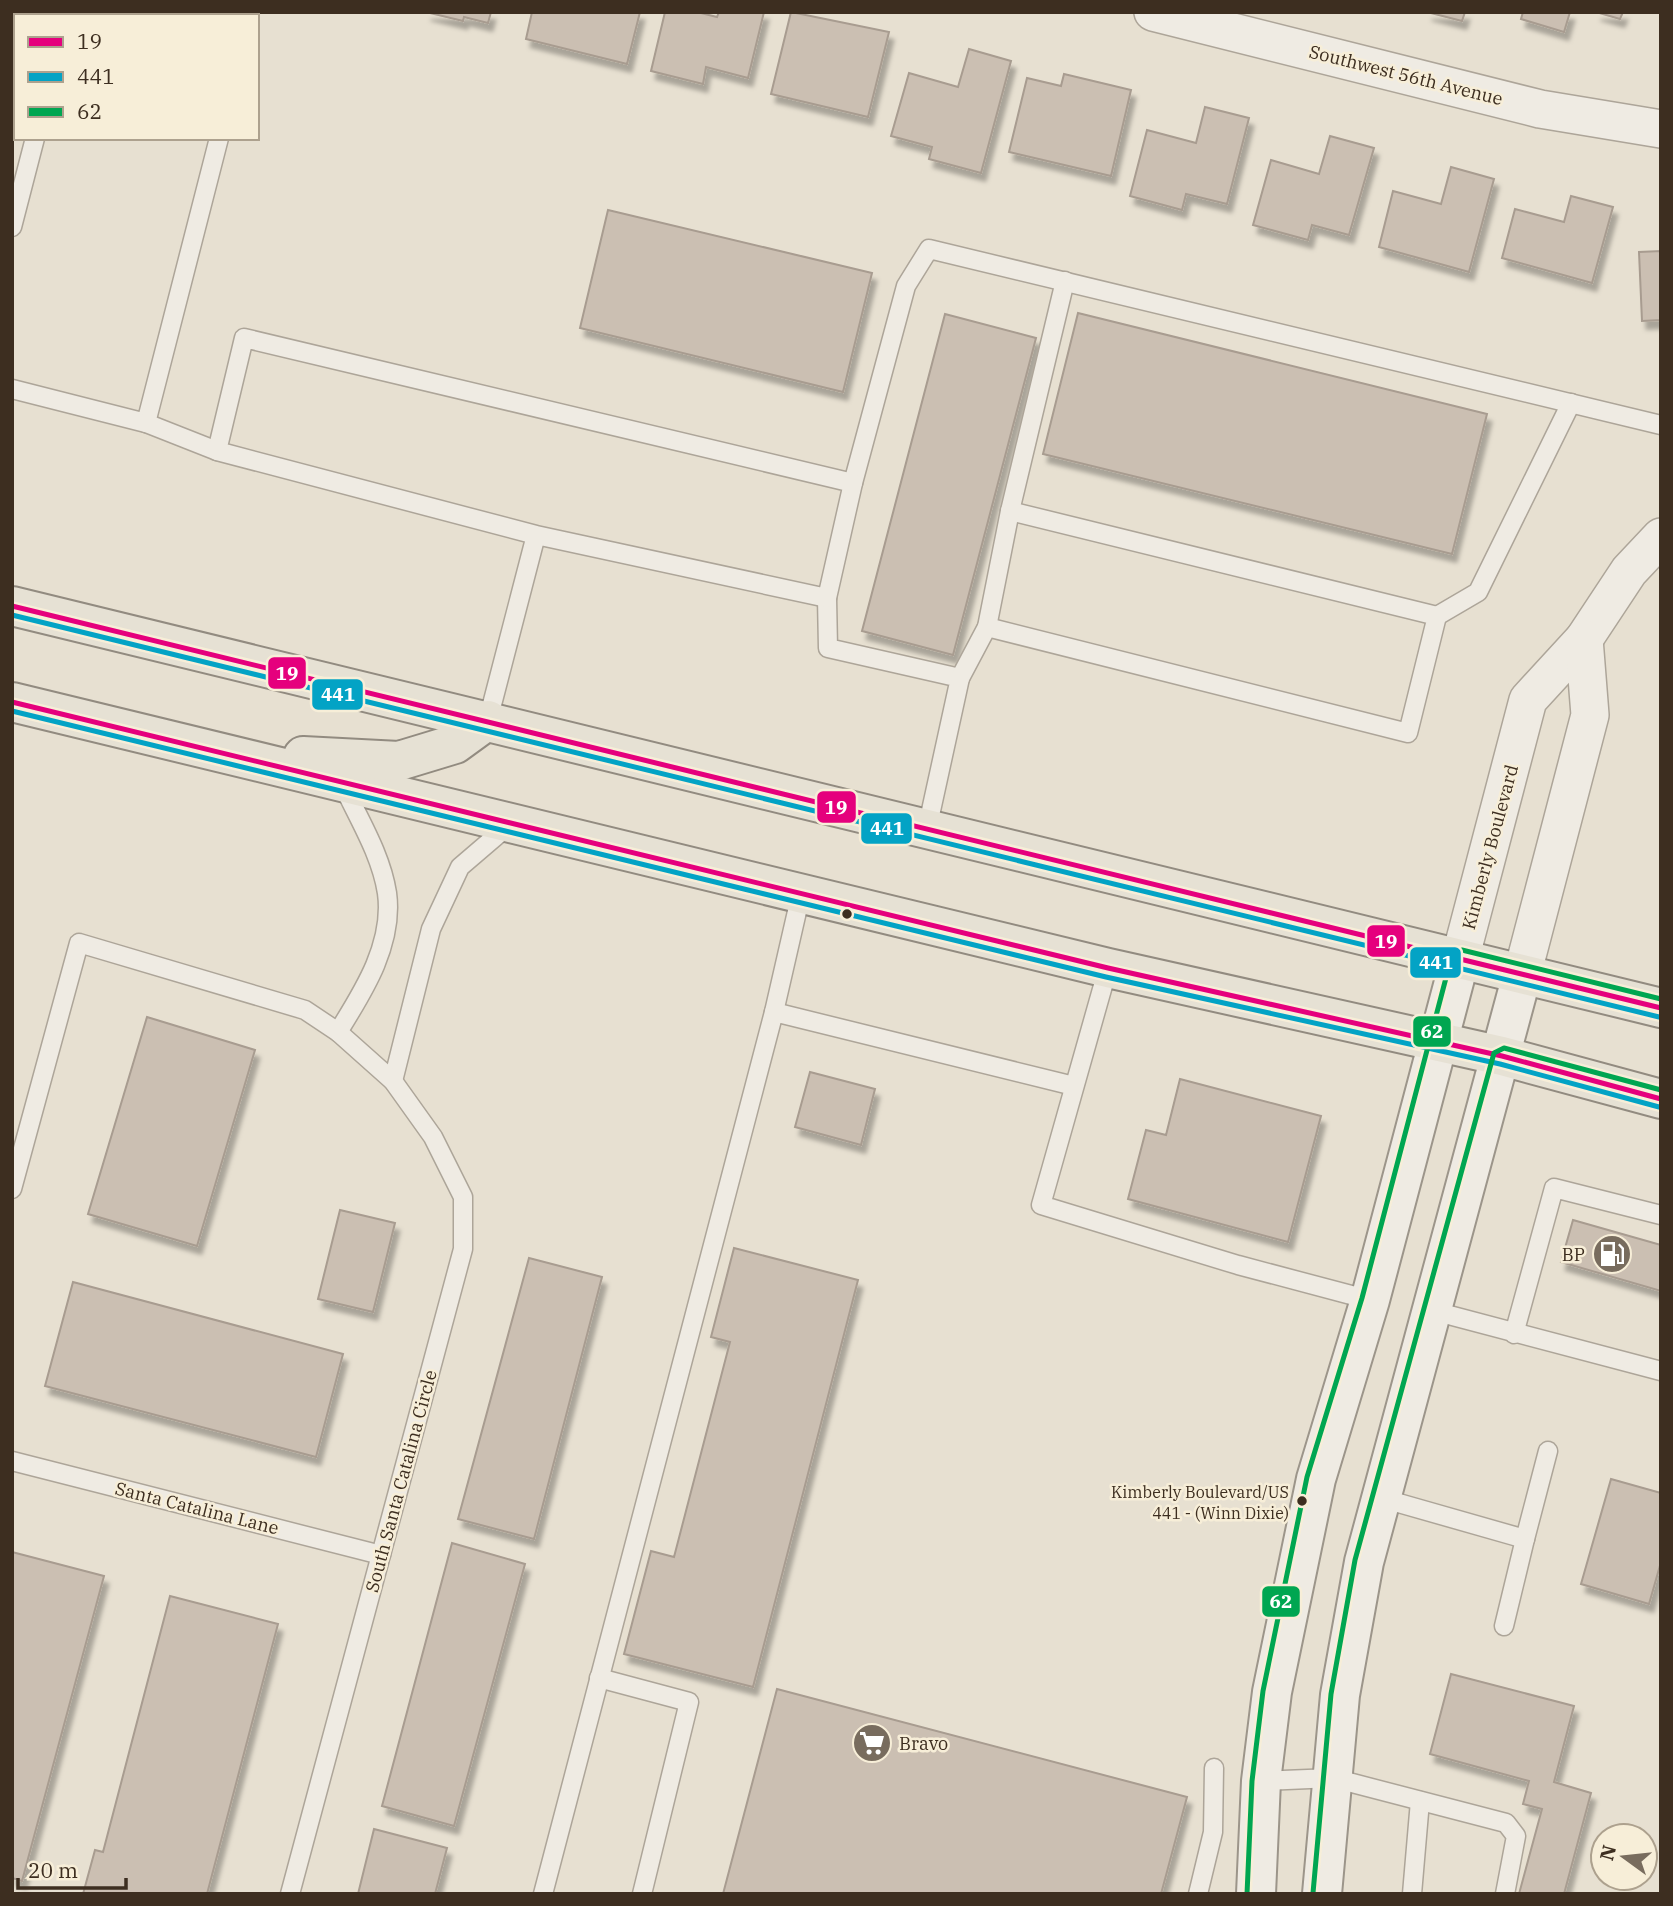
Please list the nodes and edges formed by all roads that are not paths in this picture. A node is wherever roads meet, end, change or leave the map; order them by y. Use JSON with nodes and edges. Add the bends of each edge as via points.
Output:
{"nodes":[{"id":1,"x":1153,"y":12,"type":"edge"},
{"id":2,"x":1276,"y":27,"type":"edge"},
{"id":3,"x":1661,"y":130,"type":"edge"},
{"id":4,"x":34,"y":140,"type":"edge"},
{"id":5,"x":218,"y":140,"type":"edge"},
{"id":6,"x":12,"y":227,"type":"edge"},
{"id":7,"x":1065,"y":281,"type":"junction"},
{"id":8,"x":12,"y":389,"type":"edge"},
{"id":9,"x":1571,"y":403,"type":"junction"},
{"id":10,"x":146,"y":423,"type":"junction"},
{"id":11,"x":1661,"y":425,"type":"edge"},
{"id":12,"x":217,"y":451,"type":"junction"},
{"id":13,"x":853,"y":483,"type":"junction"},
{"id":14,"x":1010,"y":511,"type":"junction"},
{"id":15,"x":536,"y":535,"type":"junction"},
{"id":16,"x":1661,"y":537,"type":"edge"},
{"id":17,"x":827,"y":598,"type":"junction"},
{"id":18,"x":12,"y":606,"type":"edge"},
{"id":19,"x":1437,"y":616,"type":"junction"},
{"id":20,"x":987,"y":627,"type":"junction"},
{"id":21,"x":1584,"y":639,"type":"junction"},
{"id":22,"x":960,"y":678,"type":"junction"},
{"id":23,"x":12,"y":702,"type":"edge"},
{"id":24,"x":488,"y":720,"type":"junction"},
{"id":25,"x":224,"y":753,"type":"junction"},
{"id":26,"x":342,"y":783,"type":"junction"},
{"id":27,"x":511,"y":823,"type":"junction"},
{"id":28,"x":927,"y":829,"type":"junction"},
{"id":29,"x":801,"y":894,"type":"junction"},
{"id":30,"x":1460,"y":959,"type":"junction"},
{"id":31,"x":1108,"y":968,"type":"junction"},
{"id":32,"x":1522,"y":975,"type":"junction"},
{"id":33,"x":1661,"y":1008,"type":"edge"},
{"id":34,"x":774,"y":1012,"type":"junction"},
{"id":35,"x":338,"y":1032,"type":"junction"},
{"id":36,"x":1439,"y":1042,"type":"junction"},
{"id":37,"x":1502,"y":1056,"type":"junction"},
{"id":38,"x":393,"y":1081,"type":"junction"},
{"id":39,"x":1074,"y":1086,"type":"junction"},
{"id":40,"x":1661,"y":1099,"type":"edge"},
{"id":41,"x":12,"y":1189,"type":"edge"},
{"id":42,"x":1661,"y":1215,"type":"edge"},
{"id":43,"x":1370,"y":1300,"type":"junction"},
{"id":44,"x":1430,"y":1310,"type":"junction"},
{"id":45,"x":1514,"y":1334,"type":"junction"},
{"id":46,"x":1661,"y":1371,"type":"edge"},
{"id":47,"x":1548,"y":1451,"type":"dead end"},
{"id":48,"x":12,"y":1461,"type":"edge"},
{"id":49,"x":1381,"y":1498,"type":"junction"},
{"id":50,"x":1525,"y":1539,"type":"junction"},
{"id":51,"x":381,"y":1555,"type":"junction"},
{"id":52,"x":1504,"y":1626,"type":"dead end"},
{"id":53,"x":599,"y":1678,"type":"junction"},
{"id":54,"x":1214,"y":1768,"type":"dead end"},
{"id":55,"x":1333,"y":1778,"type":"junction"},
{"id":56,"x":1261,"y":1781,"type":"junction"},
{"id":57,"x":1420,"y":1801,"type":"junction"},
{"id":58,"x":290,"y":1894,"type":"edge"},
{"id":59,"x":543,"y":1894,"type":"edge"},
{"id":60,"x":642,"y":1894,"type":"edge"},
{"id":61,"x":1198,"y":1894,"type":"edge"},
{"id":62,"x":1256,"y":1894,"type":"edge"},
{"id":63,"x":1322,"y":1894,"type":"edge"},
{"id":64,"x":1412,"y":1894,"type":"edge"},
{"id":65,"x":1505,"y":1894,"type":"edge"}],
"edges":[{"from":1,"to":2,"type":"street","name":"Southwest 56th Avenue"},
{"from":2,"to":3,"type":"street","name":"Southwest 56th Avenue","via":[[1540,109]]},
{"from":4,"to":6,"type":"lane"},
{"from":5,"to":10,"type":"lane"},
{"from":7,"to":9,"type":"lane"},
{"from":7,"to":13,"type":"lane","via":[[929,249],[906,286]]},
{"from":7,"to":14,"type":"lane"},
{"from":8,"to":10,"type":"lane"},
{"from":9,"to":11,"type":"lane"},
{"from":9,"to":19,"type":"lane","via":[[1478,592]]},
{"from":10,"to":12,"type":"lane"},
{"from":12,"to":13,"type":"lane","via":[[244,338]]},
{"from":12,"to":15,"type":"lane"},
{"from":13,"to":17,"type":"lane"},
{"from":14,"to":19,"type":"lane"},
{"from":14,"to":20,"type":"lane"},
{"from":15,"to":17,"type":"lane"},
{"from":15,"to":24,"type":"lane"},
{"from":16,"to":21,"type":"street","name":"Kimberly Boulevard","via":[[1629,570]]},
{"from":17,"to":22,"type":"lane","via":[[828,648]]},
{"from":18,"to":24,"type":"main road"},
{"from":19,"to":20,"type":"lane","via":[[1408,733]]},
{"from":20,"to":22,"type":"lane"},
{"from":21,"to":30,"type":"street","name":"Kimberly Boulevard","via":[[1528,700]]},
{"from":21,"to":32,"type":"street","via":[[1590,715]]},
{"from":22,"to":28,"type":"lane"},
{"from":23,"to":25,"type":"main road"},
{"from":24,"to":25,"type":"main road","via":[[455,744],[398,761]]},
{"from":24,"to":28,"type":"main road"},
{"from":25,"to":26,"type":"main road"},
{"from":26,"to":27,"type":"main road"},
{"from":26,"to":35,"type":"lane","via":[[375,852],[387,894],[384,939],[368,984]]},
{"from":27,"to":29,"type":"main road"},
{"from":27,"to":38,"type":"lane","via":[[460,867],[430,929]]},
{"from":28,"to":30,"type":"main road"},
{"from":29,"to":31,"type":"main road"},
{"from":29,"to":34,"type":"lane"},
{"from":30,"to":32,"type":"main road"},
{"from":30,"to":36,"type":"street","name":"Kimberly Boulevard"},
{"from":31,"to":36,"type":"main road"},
{"from":31,"to":39,"type":"lane"},
{"from":32,"to":33,"type":"main road"},
{"from":32,"to":37,"type":"street"},
{"from":34,"to":39,"type":"lane"},
{"from":34,"to":53,"type":"lane"},
{"from":35,"to":38,"type":"lane","name":"South Santa Catalina Circle"},
{"from":35,"to":41,"type":"lane","name":"South Santa Catalina Circle","via":[[305,1010],[79,943]]},
{"from":36,"to":37,"type":"main road"},
{"from":36,"to":43,"type":"street","name":"Kimberly Boulevard"},
{"from":37,"to":40,"type":"main road"},
{"from":37,"to":44,"type":"street"},
{"from":38,"to":51,"type":"lane","name":"South Santa Catalina Circle","via":[[433,1137],[463,1197],[463,1249]]},
{"from":39,"to":43,"type":"lane","via":[[1041,1205]]},
{"from":42,"to":45,"type":"lane","via":[[1553,1188]]},
{"from":43,"to":56,"type":"street","name":"Kimberly Boulevard","via":[[1316,1479],[1272,1692]]},
{"from":44,"to":45,"type":"lane"},
{"from":44,"to":49,"type":"street"},
{"from":45,"to":46,"type":"lane"},
{"from":47,"to":50,"type":"lane"},
{"from":48,"to":51,"type":"lane","name":"Santa Catalina Lane"},
{"from":49,"to":50,"type":"lane"},
{"from":49,"to":55,"type":"street","via":[[1363,1562]]},
{"from":50,"to":52,"type":"lane"},
{"from":51,"to":58,"type":"lane","name":"South Santa Catalina Circle"},
{"from":53,"to":59,"type":"lane"},
{"from":53,"to":60,"type":"lane","via":[[689,1702]]},
{"from":54,"to":61,"type":"lane","via":[[1213,1832]]},
{"from":55,"to":56,"type":"lane"},
{"from":55,"to":57,"type":"lane"},
{"from":55,"to":63,"type":"street"},
{"from":56,"to":62,"type":"street","name":"Kimberly Boulevard"},
{"from":57,"to":64,"type":"lane"},
{"from":57,"to":65,"type":"lane","via":[[1506,1823],[1516,1836]]}]}
